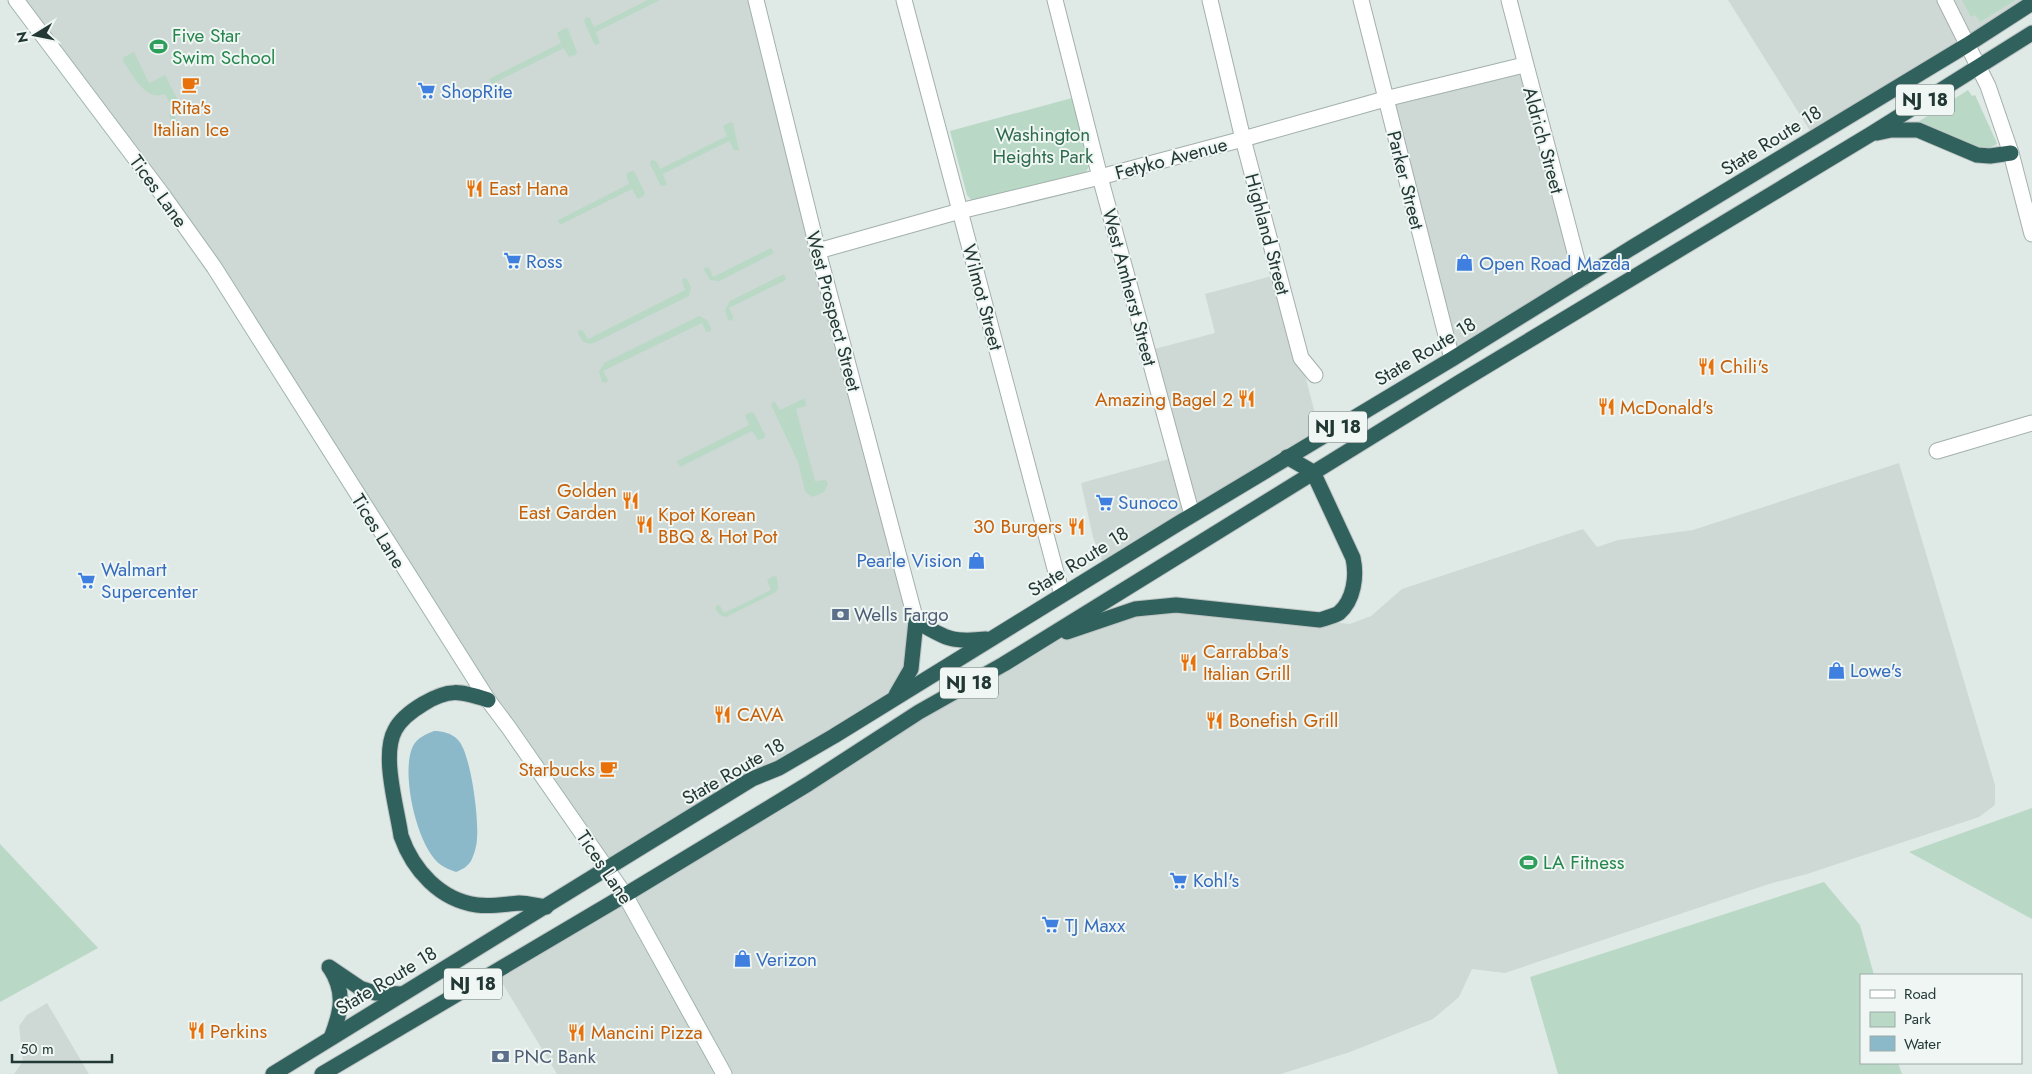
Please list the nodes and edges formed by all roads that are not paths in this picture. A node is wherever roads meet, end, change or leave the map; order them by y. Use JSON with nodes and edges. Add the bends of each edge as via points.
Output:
{"nodes":[{"id":1,"x":16,"y":0,"type":"edge"},
{"id":2,"x":756,"y":0,"type":"edge"},
{"id":3,"x":904,"y":0,"type":"edge"},
{"id":4,"x":1054,"y":0,"type":"edge"},
{"id":5,"x":1210,"y":0,"type":"edge"},
{"id":6,"x":1361,"y":0,"type":"edge"},
{"id":7,"x":1509,"y":0,"type":"edge"},
{"id":8,"x":1945,"y":0,"type":"edge"},
{"id":9,"x":2032,"y":3,"type":"edge"},
{"id":10,"x":2032,"y":33,"type":"edge"},
{"id":11,"x":1967,"y":45,"type":"junction"},
{"id":12,"x":1524,"y":66,"type":"junction"},
{"id":13,"x":1978,"y":66,"type":"junction"},
{"id":14,"x":1385,"y":99,"type":"junction"},
{"id":15,"x":1871,"y":134,"type":"junction"},
{"id":16,"x":1242,"y":139,"type":"junction"},
{"id":17,"x":2011,"y":152,"type":"junction"},
{"id":18,"x":1100,"y":177,"type":"junction"},
{"id":19,"x":960,"y":211,"type":"junction"},
{"id":20,"x":2032,"y":234,"type":"edge"},
{"id":21,"x":818,"y":251,"type":"junction"},
{"id":22,"x":1582,"y":279,"type":"junction"},
{"id":23,"x":1452,"y":359,"type":"junction"},
{"id":24,"x":1315,"y":375,"type":"dead end"},
{"id":25,"x":2032,"y":423,"type":"edge"},
{"id":26,"x":1937,"y":451,"type":"dead end"},
{"id":27,"x":1287,"y":457,"type":"junction"},
{"id":28,"x":1313,"y":472,"type":"junction"},
{"id":29,"x":1192,"y":515,"type":"junction"},
{"id":30,"x":1062,"y":595,"type":"junction"},
{"id":31,"x":916,"y":621,"type":"junction"},
{"id":32,"x":990,"y":638,"type":"junction"},
{"id":33,"x":1042,"y":641,"type":"junction"},
{"id":34,"x":894,"y":697,"type":"junction"},
{"id":35,"x":488,"y":700,"type":"junction"},
{"id":36,"x":607,"y":869,"type":"junction"},
{"id":37,"x":626,"y":895,"type":"junction"},
{"id":38,"x":546,"y":907,"type":"junction"},
{"id":39,"x":402,"y":994,"type":"junction"},
{"id":40,"x":331,"y":1038,"type":"junction"},
{"id":41,"x":274,"y":1074,"type":"edge"},
{"id":42,"x":322,"y":1074,"type":"edge"},
{"id":43,"x":724,"y":1074,"type":"edge"}],
"edges":[{"from":1,"to":35,"type":"street","name":"Tices Lane","via":[[214,268]]},
{"from":2,"to":21,"type":"street","name":"West Prospect Street"},
{"from":3,"to":19,"type":"street","name":"Wilmot Street"},
{"from":4,"to":18,"type":"street","name":"West Amherst Street"},
{"from":5,"to":16,"type":"street","name":"Highland Street"},
{"from":6,"to":14,"type":"street","name":"Parker Street"},
{"from":7,"to":12,"type":"street","name":"Aldrich Street"},
{"from":8,"to":11,"type":"street"},
{"from":9,"to":11,"type":"highway","name":"State Route 18","number":"NJ 18"},
{"from":10,"to":13,"type":"highway","number":"NJ 18"},
{"from":11,"to":13,"type":"street"},
{"from":11,"to":22,"type":"highway","name":"State Route 18","number":"NJ 18"},
{"from":12,"to":14,"type":"street","name":"Fetyko Avenue"},
{"from":12,"to":22,"type":"street","name":"Aldrich Street"},
{"from":13,"to":15,"type":"highway","number":"NJ 18"},
{"from":13,"to":17,"type":"street"},
{"from":14,"to":16,"type":"street","name":"Fetyko Avenue"},
{"from":14,"to":23,"type":"street","name":"Parker Street"},
{"from":15,"to":17,"type":"highway","via":[[1918,130],[1977,155]]},
{"from":15,"to":28,"type":"highway","number":"NJ 18"},
{"from":16,"to":18,"type":"street","name":"Fetyko Avenue"},
{"from":16,"to":24,"type":"street","name":"Highland Street","via":[[1301,358]]},
{"from":17,"to":20,"type":"street"},
{"from":18,"to":19,"type":"street","name":"Fetyko Avenue"},
{"from":18,"to":29,"type":"street","name":"West Amherst Street"},
{"from":19,"to":21,"type":"street","name":"Fetyko Avenue"},
{"from":19,"to":30,"type":"street","name":"Wilmot Street"},
{"from":21,"to":31,"type":"street","name":"West Prospect Street"},
{"from":22,"to":23,"type":"highway","name":"State Route 18","number":"NJ 18"},
{"from":23,"to":27,"type":"highway","name":"State Route 18","number":"NJ 18"},
{"from":25,"to":26,"type":"street"},
{"from":27,"to":28,"type":"highway"},
{"from":27,"to":29,"type":"highway","name":"State Route 18","number":"NJ 18"},
{"from":28,"to":33,"type":"highway","number":"NJ 18"},
{"from":28,"to":33,"type":"highway","via":[[1354,558],[1356,572],[1351,595],[1338,613],[1320,620],[1176,605],[1135,609]]},
{"from":29,"to":30,"type":"highway","name":"State Route 18","number":"NJ 18"},
{"from":30,"to":32,"type":"highway","name":"State Route 18","number":"NJ 18"},
{"from":31,"to":32,"type":"highway","via":[[938,634],[961,641]]},
{"from":31,"to":34,"type":"highway","via":[[911,669]]},
{"from":32,"to":34,"type":"highway","name":"State Route 18","number":"NJ 18"},
{"from":33,"to":37,"type":"highway","number":"NJ 18","via":[[919,712]]},
{"from":34,"to":36,"type":"highway","name":"State Route 18","number":"NJ 18","via":[[787,763],[752,779]]},
{"from":35,"to":36,"type":"street","name":"Tices Lane"},
{"from":35,"to":38,"type":"highway","via":[[450,691],[417,707],[395,730],[389,755],[402,836],[426,878],[440,891],[456,899],[476,905],[520,903]]},
{"from":36,"to":37,"type":"street","name":"Tices Lane"},
{"from":36,"to":38,"type":"highway","name":"State Route 18","number":"NJ 18"},
{"from":37,"to":42,"type":"highway","number":"NJ 18"},
{"from":37,"to":43,"type":"street","name":"Tices Lane"},
{"from":38,"to":39,"type":"highway","name":"State Route 18","number":"NJ 18"},
{"from":39,"to":40,"type":"highway","name":"State Route 18","number":"NJ 18"},
{"from":39,"to":40,"type":"highway","via":[[375,993],[360,988],[329,967],[340,990],[337,1023]]},
{"from":40,"to":41,"type":"highway","name":"State Route 18","number":"NJ 18"}]}
